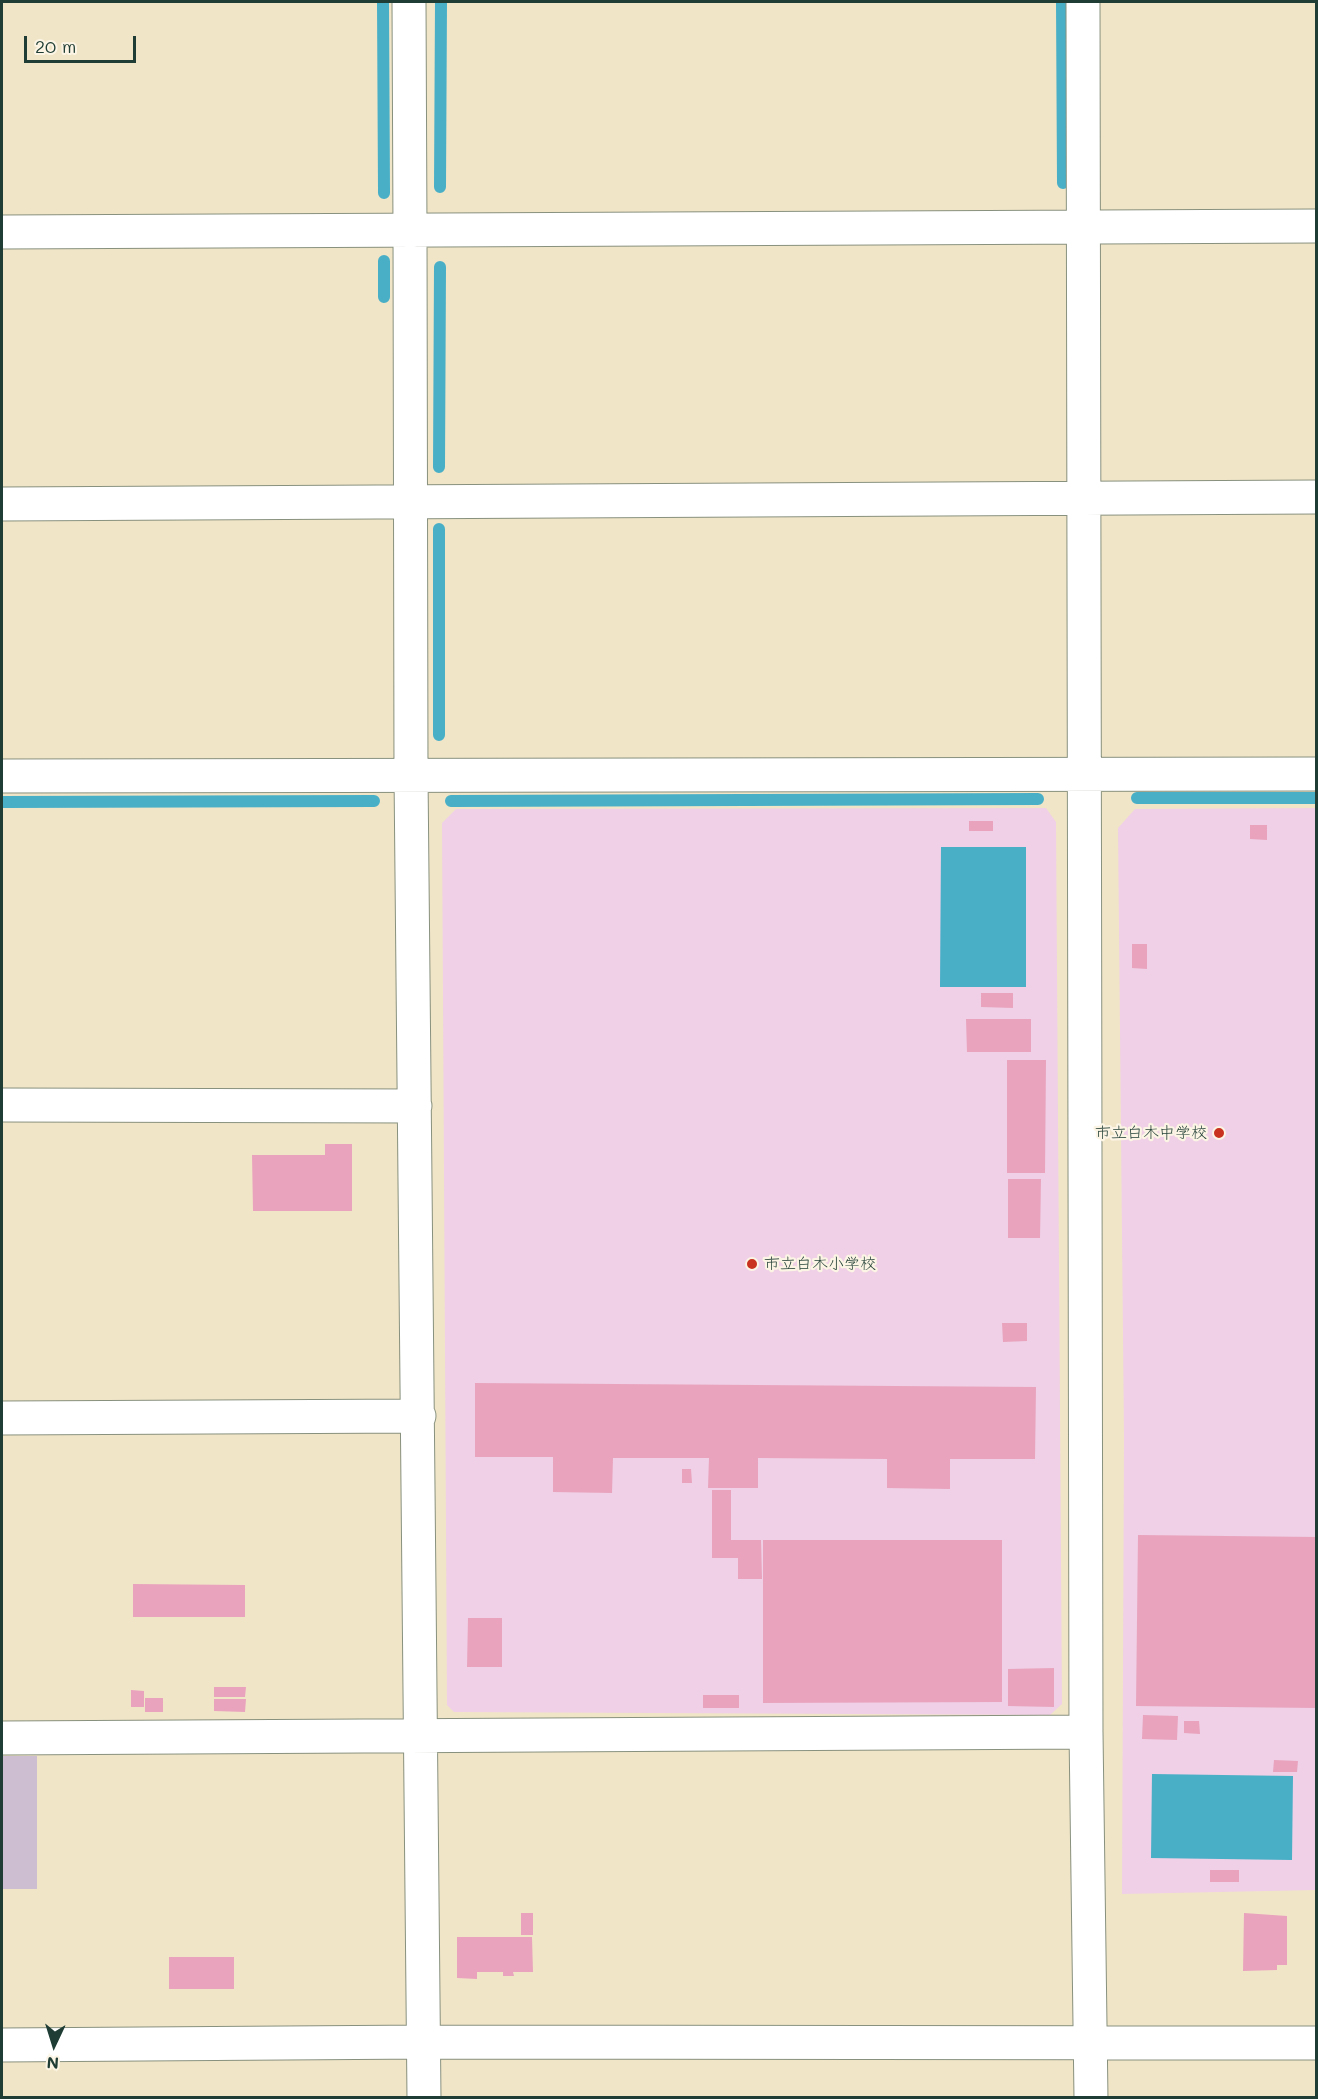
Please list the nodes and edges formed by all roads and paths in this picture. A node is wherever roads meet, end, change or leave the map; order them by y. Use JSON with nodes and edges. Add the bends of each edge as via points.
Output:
{"nodes":[{"id":1,"x":409,"y":2,"type":"edge"},
{"id":2,"x":1083,"y":2,"type":"edge"},
{"id":3,"x":1083,"y":226,"type":"junction"},
{"id":4,"x":1317,"y":226,"type":"edge"},
{"id":5,"x":410,"y":231,"type":"junction"},
{"id":6,"x":2,"y":232,"type":"edge"},
{"id":7,"x":1317,"y":497,"type":"edge"},
{"id":8,"x":1084,"y":499,"type":"junction"},
{"id":9,"x":410,"y":502,"type":"junction"},
{"id":10,"x":2,"y":504,"type":"edge"},
{"id":11,"x":411,"y":774,"type":"junction"},
{"id":12,"x":1317,"y":774,"type":"edge"},
{"id":13,"x":1085,"y":775,"type":"junction"},
{"id":14,"x":2,"y":776,"type":"edge"},
{"id":15,"x":2,"y":1105,"type":"edge"},
{"id":16,"x":415,"y":1106,"type":"junction"},
{"id":17,"x":419,"y":1416,"type":"junction"},
{"id":18,"x":2,"y":1418,"type":"edge"},
{"id":19,"x":1086,"y":1732,"type":"junction"},
{"id":20,"x":422,"y":1735,"type":"junction"},
{"id":21,"x":2,"y":1738,"type":"edge"},
{"id":22,"x":426,"y":2042,"type":"junction"},
{"id":23,"x":1317,"y":2043,"type":"edge"},
{"id":24,"x":1090,"y":2045,"type":"junction"},
{"id":25,"x":2,"y":2046,"type":"edge"},
{"id":26,"x":424,"y":2097,"type":"edge"},
{"id":27,"x":1091,"y":2097,"type":"edge"}],
"edges":[{"from":1,"to":5,"type":"street"},
{"from":2,"to":3,"type":"street"},
{"from":3,"to":4,"type":"street"},
{"from":3,"to":5,"type":"street"},
{"from":3,"to":8,"type":"street"},
{"from":5,"to":6,"type":"street"},
{"from":5,"to":9,"type":"street"},
{"from":7,"to":8,"type":"street"},
{"from":8,"to":9,"type":"street"},
{"from":8,"to":13,"type":"street"},
{"from":9,"to":10,"type":"street"},
{"from":9,"to":11,"type":"street"},
{"from":11,"to":13,"type":"street"},
{"from":11,"to":14,"type":"street"},
{"from":11,"to":16,"type":"street"},
{"from":12,"to":13,"type":"street"},
{"from":13,"to":19,"type":"street"},
{"from":15,"to":16,"type":"street"},
{"from":16,"to":17,"type":"street"},
{"from":17,"to":18,"type":"street"},
{"from":17,"to":20,"type":"street"},
{"from":19,"to":20,"type":"street"},
{"from":19,"to":24,"type":"street"},
{"from":20,"to":21,"type":"street"},
{"from":20,"to":22,"type":"street"},
{"from":22,"to":24,"type":"street"},
{"from":22,"to":25,"type":"street"},
{"from":22,"to":26,"type":"street"},
{"from":23,"to":24,"type":"street"},
{"from":24,"to":27,"type":"street"}]}
